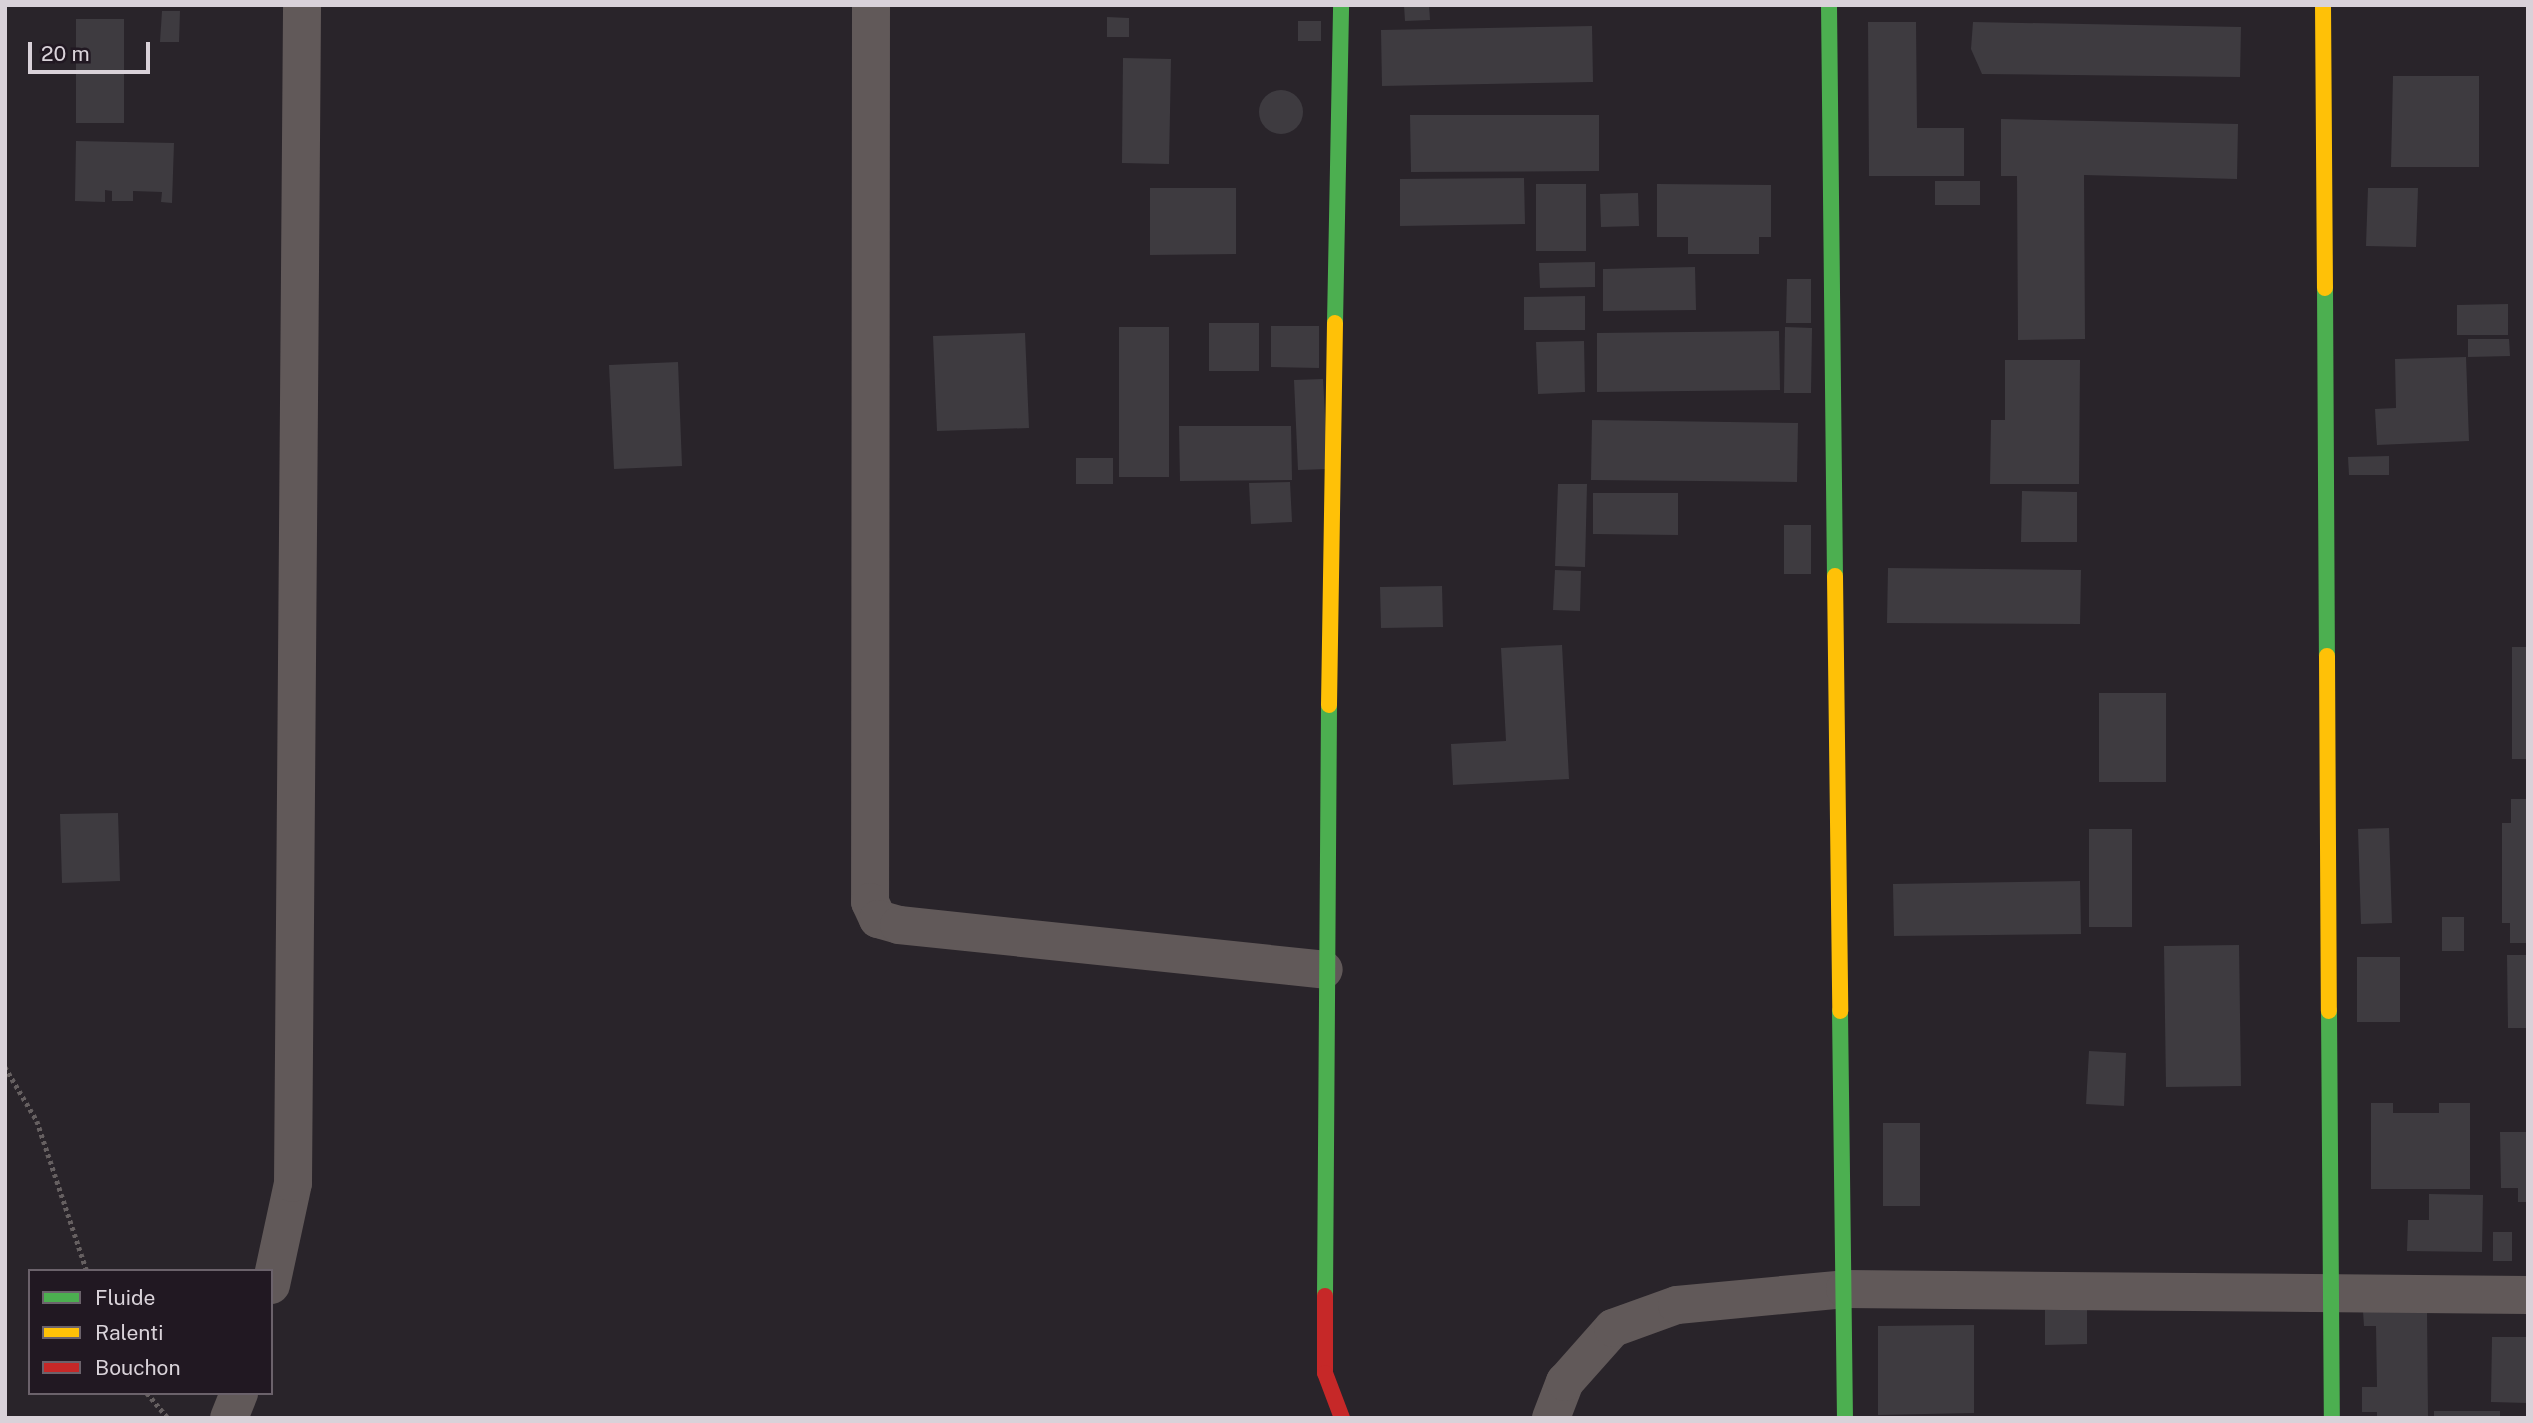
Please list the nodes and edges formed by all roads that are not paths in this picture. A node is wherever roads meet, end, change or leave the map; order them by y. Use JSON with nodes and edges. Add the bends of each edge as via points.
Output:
{"nodes":[{"id":1,"x":302,"y":5,"type":"edge"},
{"id":2,"x":870,"y":5,"type":"edge"},
{"id":3,"x":1341,"y":5,"type":"edge"},
{"id":4,"x":1829,"y":5,"type":"edge"},
{"id":5,"x":2323,"y":5,"type":"edge"},
{"id":6,"x":1324,"y":970,"type":"junction"},
{"id":7,"x":273,"y":1276,"type":"edge"},
{"id":8,"x":1845,"y":1289,"type":"junction"},
{"id":9,"x":2528,"y":1295,"type":"edge"},
{"id":10,"x":2332,"y":1296,"type":"junction"},
{"id":11,"x":238,"y":1395,"type":"edge"},
{"id":12,"x":229,"y":1418,"type":"edge"},
{"id":13,"x":1342,"y":1418,"type":"edge"},
{"id":14,"x":1551,"y":1418,"type":"edge"},
{"id":15,"x":1845,"y":1418,"type":"edge"},
{"id":16,"x":2332,"y":1418,"type":"edge"}],
"edges":[{"from":1,"to":7,"type":"street","via":[[293,1183]]},
{"from":2,"to":6,"type":"street","via":[[870,902],[878,919],[899,925]]},
{"from":3,"to":6,"type":"street"},
{"from":4,"to":8,"type":"street"},
{"from":5,"to":10,"type":"street"},
{"from":6,"to":13,"type":"street","via":[[1325,1373]]},
{"from":8,"to":10,"type":"street"},
{"from":8,"to":14,"type":"street","via":[[1677,1305],[1614,1328],[1565,1382]]},
{"from":8,"to":15,"type":"street"},
{"from":9,"to":10,"type":"street"},
{"from":10,"to":16,"type":"street"},
{"from":11,"to":12,"type":"street"}]}
